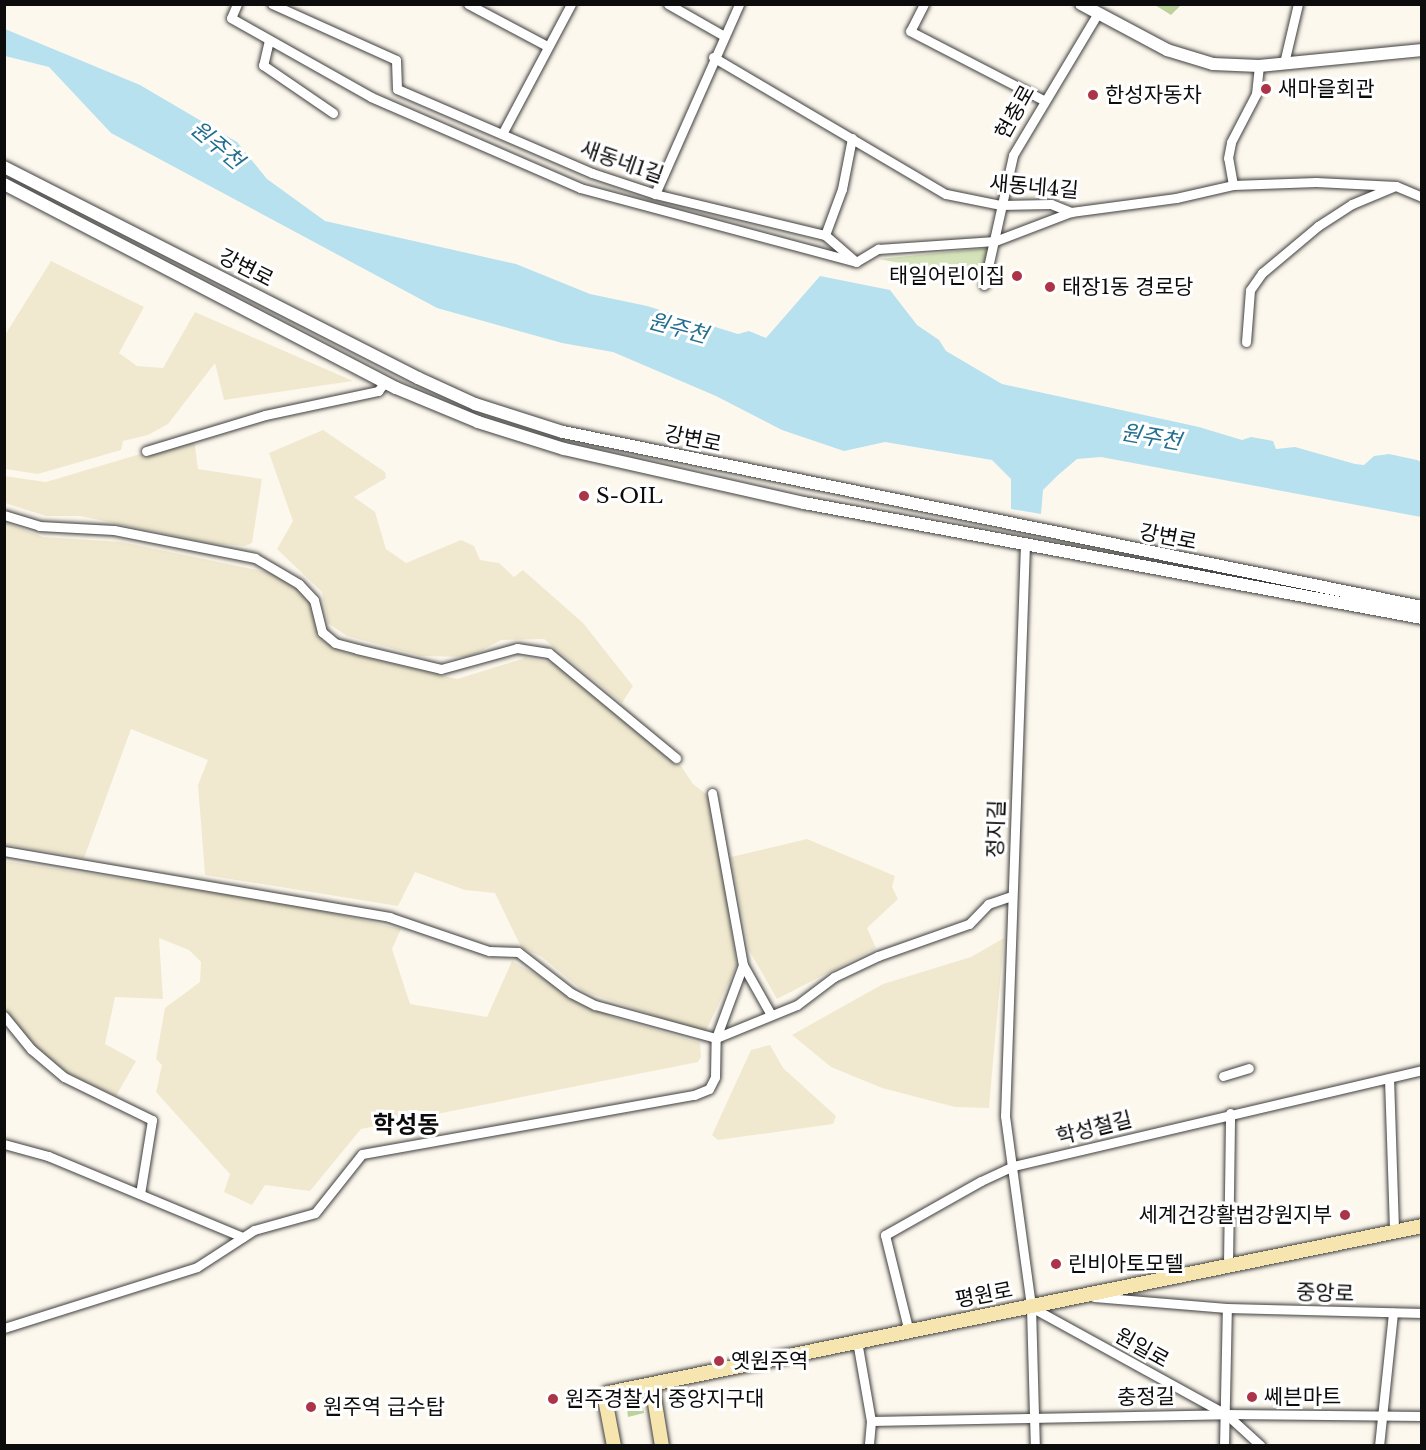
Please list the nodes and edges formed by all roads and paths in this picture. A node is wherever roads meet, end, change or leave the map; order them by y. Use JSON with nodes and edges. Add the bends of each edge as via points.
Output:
{"nodes":[{"id":1,"x":237,"y":4,"type":"edge"},
{"id":2,"x":272,"y":4,"type":"edge"},
{"id":3,"x":468,"y":4,"type":"edge"},
{"id":4,"x":570,"y":4,"type":"edge"},
{"id":5,"x":668,"y":4,"type":"edge"},
{"id":6,"x":739,"y":4,"type":"edge"},
{"id":7,"x":924,"y":4,"type":"edge"},
{"id":8,"x":1081,"y":4,"type":"edge"},
{"id":9,"x":1298,"y":4,"type":"edge"},
{"id":10,"x":1098,"y":13,"type":"junction"},
{"id":11,"x":724,"y":36,"type":"junction"},
{"id":12,"x":269,"y":40,"type":"junction"},
{"id":13,"x":547,"y":46,"type":"junction"},
{"id":14,"x":1422,"y":50,"type":"edge"},
{"id":15,"x":713,"y":57,"type":"junction"},
{"id":16,"x":1284,"y":63,"type":"junction"},
{"id":17,"x":1259,"y":66,"type":"junction"},
{"id":18,"x":1043,"y":100,"type":"junction"},
{"id":19,"x":333,"y":113,"type":"dead end"},
{"id":20,"x":502,"y":134,"type":"junction"},
{"id":21,"x":852,"y":138,"type":"junction"},
{"id":22,"x":4,"y":166,"type":"edge"},
{"id":23,"x":4,"y":184,"type":"edge"},
{"id":24,"x":1233,"y":185,"type":"junction"},
{"id":25,"x":1396,"y":186,"type":"junction"},
{"id":26,"x":655,"y":194,"type":"junction"},
{"id":27,"x":1422,"y":197,"type":"edge"},
{"id":28,"x":1000,"y":206,"type":"junction"},
{"id":29,"x":1071,"y":212,"type":"junction"},
{"id":30,"x":825,"y":235,"type":"junction"},
{"id":31,"x":994,"y":241,"type":"junction"},
{"id":32,"x":856,"y":262,"type":"junction"},
{"id":33,"x":984,"y":285,"type":"dead end"},
{"id":34,"x":1246,"y":342,"type":"dead end"},
{"id":35,"x":384,"y":382,"type":"junction"},
{"id":36,"x":146,"y":451,"type":"dead end"},
{"id":37,"x":4,"y":515,"type":"edge"},
{"id":38,"x":1026,"y":529,"type":"junction"},
{"id":39,"x":1025,"y":544,"type":"junction"},
{"id":40,"x":1422,"y":607,"type":"edge"},
{"id":41,"x":1422,"y":618,"type":"edge"},
{"id":42,"x":676,"y":758,"type":"dead end"},
{"id":43,"x":712,"y":793,"type":"dead end"},
{"id":44,"x":4,"y":851,"type":"edge"},
{"id":45,"x":1011,"y":896,"type":"junction"},
{"id":46,"x":743,"y":965,"type":"junction"},
{"id":47,"x":770,"y":1013,"type":"junction"},
{"id":48,"x":4,"y":1016,"type":"edge"},
{"id":49,"x":716,"y":1038,"type":"junction"},
{"id":50,"x":1248,"y":1068,"type":"dead end"},
{"id":51,"x":1422,"y":1070,"type":"edge"},
{"id":52,"x":1223,"y":1076,"type":"dead end"},
{"id":53,"x":1389,"y":1078,"type":"junction"},
{"id":54,"x":1230,"y":1113,"type":"junction"},
{"id":55,"x":4,"y":1144,"type":"edge"},
{"id":56,"x":1013,"y":1166,"type":"junction"},
{"id":57,"x":140,"y":1194,"type":"junction"},
{"id":58,"x":1422,"y":1226,"type":"edge"},
{"id":59,"x":1394,"y":1232,"type":"junction"},
{"id":60,"x":243,"y":1238,"type":"junction"},
{"id":61,"x":1228,"y":1264,"type":"junction"},
{"id":62,"x":1083,"y":1296,"type":"junction"},
{"id":63,"x":1031,"y":1307,"type":"junction"},
{"id":64,"x":1227,"y":1308,"type":"junction"},
{"id":65,"x":1393,"y":1313,"type":"junction"},
{"id":66,"x":1422,"y":1313,"type":"edge"},
{"id":67,"x":4,"y":1328,"type":"edge"},
{"id":68,"x":909,"y":1332,"type":"junction"},
{"id":69,"x":857,"y":1341,"type":"junction"},
{"id":70,"x":652,"y":1385,"type":"junction"},
{"id":71,"x":1226,"y":1414,"type":"junction"},
{"id":72,"x":1381,"y":1415,"type":"junction"},
{"id":73,"x":1035,"y":1416,"type":"junction"},
{"id":74,"x":1422,"y":1416,"type":"edge"},
{"id":75,"x":871,"y":1421,"type":"junction"},
{"id":76,"x":614,"y":1446,"type":"edge"},
{"id":77,"x":662,"y":1446,"type":"edge"},
{"id":78,"x":869,"y":1446,"type":"edge"},
{"id":79,"x":1035,"y":1446,"type":"edge"},
{"id":80,"x":1224,"y":1446,"type":"edge"},
{"id":81,"x":1261,"y":1446,"type":"edge"},
{"id":82,"x":1379,"y":1446,"type":"edge"}],
"edges":[{"from":1,"to":12,"type":"street","via":[[231,18]]},
{"from":2,"to":20,"type":"street","name":"새동네1길","via":[[396,60],[398,89]]},
{"from":3,"to":13,"type":"street"},
{"from":4,"to":13,"type":"street"},
{"from":5,"to":11,"type":"street"},
{"from":6,"to":11,"type":"street"},
{"from":7,"to":18,"type":"street","via":[[910,31]]},
{"from":8,"to":10,"type":"street"},
{"from":9,"to":16,"type":"street"},
{"from":10,"to":17,"type":"street","via":[[1167,50],[1213,64]]},
{"from":10,"to":18,"type":"street","name":"현충로"},
{"from":11,"to":15,"type":"street"},
{"from":12,"to":19,"type":"street","via":[[263,65]]},
{"from":12,"to":32,"type":"street","via":[[371,97],[580,189]]},
{"from":13,"to":20,"type":"street"},
{"from":14,"to":16,"type":"street"},
{"from":15,"to":21,"type":"street","name":"새동네4길"},
{"from":15,"to":26,"type":"street"},
{"from":16,"to":17,"type":"street"},
{"from":17,"to":24,"type":"street","via":[[1256,94],[1231,142],[1228,158]]},
{"from":18,"to":28,"type":"street","name":"현충로","via":[[1013,155]]},
{"from":20,"to":26,"type":"street","name":"새동네1길","via":[[592,173]]},
{"from":21,"to":28,"type":"street","name":"새동네4길","via":[[946,194]]},
{"from":21,"to":30,"type":"street","via":[[842,189]]},
{"from":22,"to":38,"type":"street","name":"강변로","via":[[475,404],[563,432]]},
{"from":23,"to":35,"type":"street","name":"강변로"},
{"from":24,"to":25,"type":"street","name":"새동네4길","via":[[1362,182]]},
{"from":24,"to":29,"type":"street","name":"새동네4길","via":[[1176,198]]},
{"from":25,"to":27,"type":"street","name":"새동네4길"},
{"from":25,"to":34,"type":"street","via":[[1352,204],[1318,226],[1262,273],[1250,290]]},
{"from":26,"to":30,"type":"street","name":"새동네1길"},
{"from":28,"to":29,"type":"street","name":"새동네4길","via":[[1051,204]]},
{"from":28,"to":31,"type":"street","name":"현충로"},
{"from":29,"to":31,"type":"street"},
{"from":30,"to":32,"type":"street","name":"새동네1길"},
{"from":31,"to":32,"type":"street","via":[[878,249]]},
{"from":31,"to":33,"type":"street","name":"현충로"},
{"from":35,"to":36,"type":"street","via":[[378,390],[265,416]]},
{"from":35,"to":39,"type":"street","name":"강변로","via":[[478,422],[657,473]]},
{"from":37,"to":42,"type":"street","via":[[39,526],[114,530],[255,558],[299,584],[314,600],[322,632],[335,643],[357,649],[441,669],[517,648],[549,653]]},
{"from":38,"to":39,"type":"street"},
{"from":38,"to":40,"type":"street","name":"강변로"},
{"from":39,"to":41,"type":"street","name":"강변로"},
{"from":39,"to":45,"type":"street","name":"정지길"},
{"from":43,"to":46,"type":"street"},
{"from":44,"to":49,"type":"street","via":[[389,916],[489,951],[518,952],[571,993],[595,1005]]},
{"from":45,"to":47,"type":"street","via":[[988,904],[969,924],[878,956],[834,976],[797,1005]]},
{"from":45,"to":56,"type":"street","name":"정지길","via":[[1005,1116]]},
{"from":46,"to":47,"type":"street"},
{"from":46,"to":49,"type":"street"},
{"from":47,"to":49,"type":"street"},
{"from":48,"to":57,"type":"street","via":[[31,1049],[64,1077],[152,1120]]},
{"from":49,"to":60,"type":"street","via":[[715,1077],[708,1089],[694,1095],[362,1154],[315,1214],[254,1230]]},
{"from":50,"to":52,"type":"street"},
{"from":51,"to":53,"type":"street","name":"학성철길"},
{"from":53,"to":54,"type":"street","name":"학성철길"},
{"from":53,"to":59,"type":"street"},
{"from":54,"to":56,"type":"street","name":"학성철길"},
{"from":54,"to":61,"type":"street"},
{"from":55,"to":57,"type":"street","via":[[48,1156]]},
{"from":56,"to":63,"type":"street","name":"정지길"},
{"from":56,"to":68,"type":"street","name":"학성철길","via":[[885,1235]]},
{"from":57,"to":60,"type":"street"},
{"from":58,"to":59,"type":"main road","name":"평원로"},
{"from":59,"to":61,"type":"main road","name":"평원로"},
{"from":60,"to":67,"type":"street","via":[[197,1267]]},
{"from":61,"to":62,"type":"main road","name":"평원로"},
{"from":62,"to":63,"type":"main road","name":"평원로"},
{"from":62,"to":64,"type":"street","name":"중앙로"},
{"from":63,"to":68,"type":"main road","name":"평원로"},
{"from":63,"to":71,"type":"street","name":"원일로"},
{"from":63,"to":73,"type":"street","name":"정지길"},
{"from":64,"to":65,"type":"street","name":"중앙로"},
{"from":64,"to":71,"type":"street"},
{"from":65,"to":66,"type":"street","name":"중앙로"},
{"from":65,"to":72,"type":"street"},
{"from":68,"to":69,"type":"main road","name":"평원로"},
{"from":69,"to":70,"type":"main road","name":"평원로"},
{"from":69,"to":75,"type":"street"},
{"from":70,"to":76,"type":"main road","name":"평원로","via":[[605,1396]]},
{"from":70,"to":77,"type":"main road"},
{"from":71,"to":72,"type":"street","name":"충정길"},
{"from":71,"to":73,"type":"street","name":"충정길"},
{"from":71,"to":80,"type":"street"},
{"from":71,"to":81,"type":"street","name":"원일로"},
{"from":72,"to":74,"type":"street","name":"충정길"},
{"from":72,"to":82,"type":"street"},
{"from":73,"to":75,"type":"street","name":"충정길"},
{"from":73,"to":79,"type":"street","name":"정지길"},
{"from":75,"to":78,"type":"street"}]}
